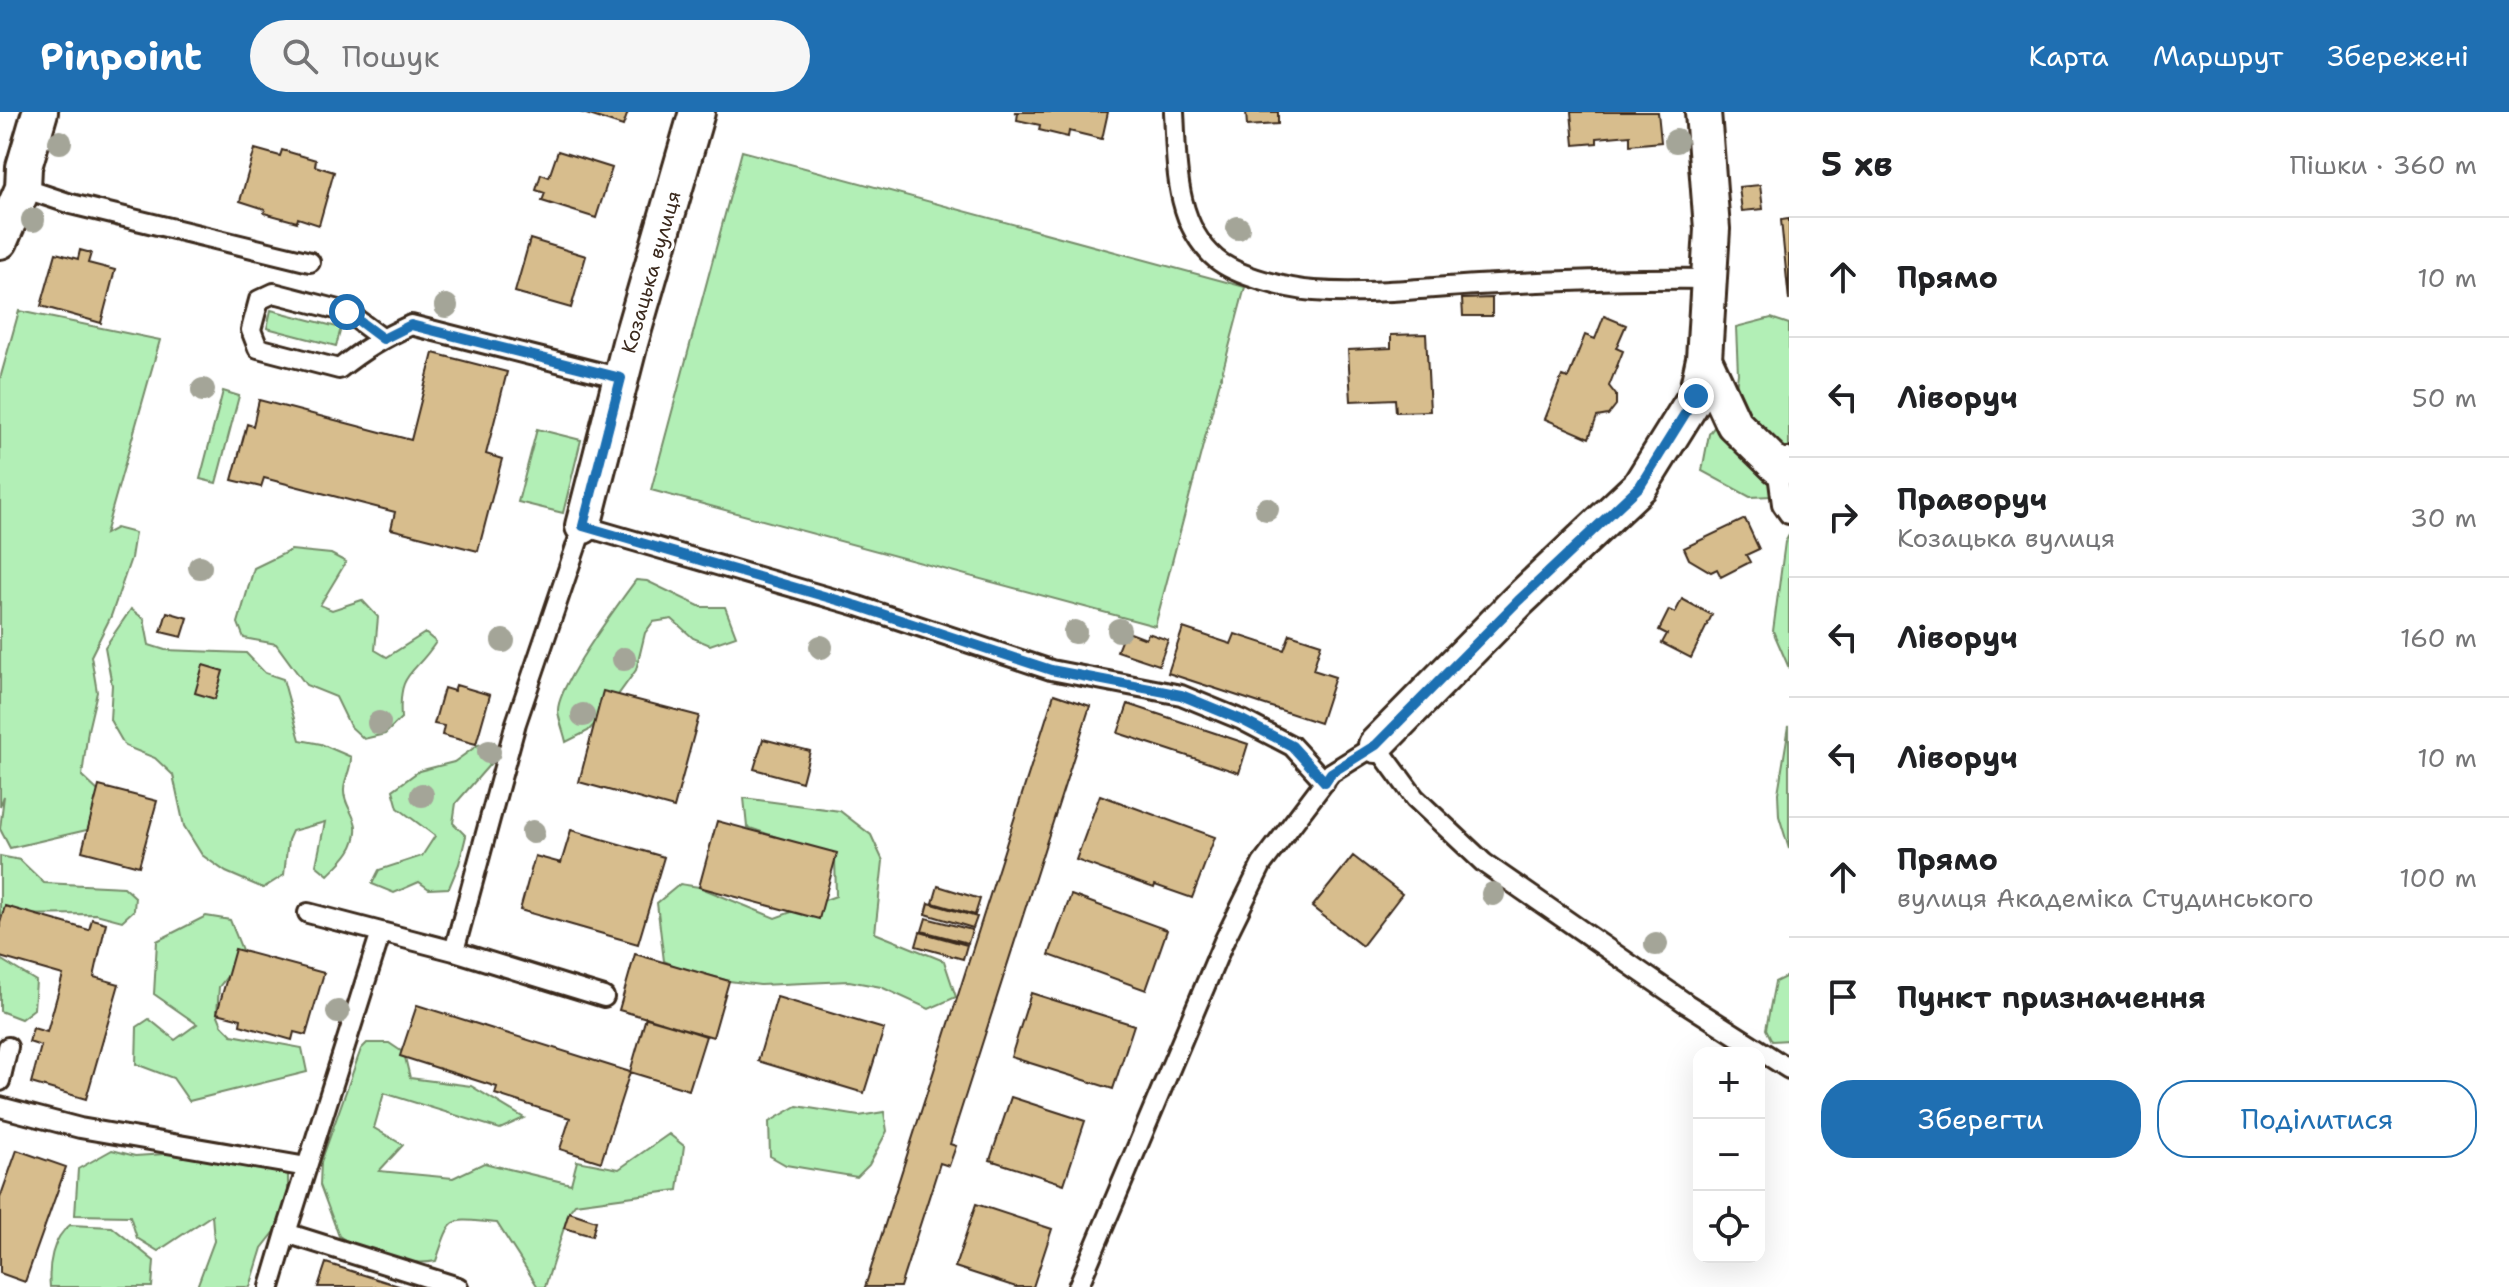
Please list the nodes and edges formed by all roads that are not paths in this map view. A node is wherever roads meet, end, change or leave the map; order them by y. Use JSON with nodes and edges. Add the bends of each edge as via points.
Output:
{"nodes":[{"id":1,"x":40,"y":112,"type":"edge"},
{"id":2,"x":697,"y":112,"type":"edge"},
{"id":3,"x":1174,"y":112,"type":"edge"},
{"id":4,"x":1703,"y":112,"type":"edge"},
{"id":5,"x":23,"y":188,"type":"junction"},
{"id":6,"x":0,"y":241,"type":"edge"},
{"id":7,"x":310,"y":262,"type":"dead end"},
{"id":8,"x":1708,"y":279,"type":"junction"},
{"id":9,"x":383,"y":339,"type":"junction"},
{"id":10,"x":1704,"y":359,"type":"junction"},
{"id":11,"x":621,"y":378,"type":"junction"},
{"id":12,"x":1783,"y":466,"type":"edge"},
{"id":13,"x":1789,"y":514,"type":"edge"},
{"id":14,"x":583,"y":526,"type":"junction"},
{"id":15,"x":1376,"y":745,"type":"junction"},
{"id":16,"x":1325,"y":782,"type":"junction"},
{"id":17,"x":308,"y":913,"type":"dead end"},
{"id":18,"x":381,"y":932,"type":"junction"},
{"id":19,"x":454,"y":951,"type":"junction"},
{"id":20,"x":604,"y":997,"type":"dead end"},
{"id":21,"x":8,"y":1047,"type":"dead end"},
{"id":22,"x":1789,"y":1069,"type":"edge"},
{"id":23,"x":0,"y":1081,"type":"edge"},
{"id":24,"x":0,"y":1107,"type":"edge"},
{"id":25,"x":307,"y":1167,"type":"junction"},
{"id":26,"x":286,"y":1233,"type":"junction"},
{"id":27,"x":270,"y":1287,"type":"edge"},
{"id":28,"x":458,"y":1287,"type":"edge"},
{"id":29,"x":1078,"y":1287,"type":"edge"}],
"edges":[{"from":1,"to":5,"type":"street"},
{"from":2,"to":11,"type":"street","name":"Козацька вулиця"},
{"from":3,"to":8,"type":"lane","via":[[1183,207],[1194,234],[1217,260],[1245,274],[1311,291]]},
{"from":4,"to":8,"type":"street","via":[[1712,229]]},
{"from":5,"to":6,"type":"street"},
{"from":5,"to":7,"type":"lane"},
{"from":8,"to":10,"type":"street"},
{"from":9,"to":9,"type":"lane","via":[[347,312],[274,293],[259,300],[251,330],[258,348],[339,369]]},
{"from":9,"to":11,"type":"lane","via":[[411,325]]},
{"from":10,"to":12,"type":"street","via":[[1734,424]]},
{"from":10,"to":15,"type":"street","via":[[1696,396],[1640,486]]},
{"from":11,"to":14,"type":"street","name":"Козацька вулиця"},
{"from":12,"to":13,"type":"lane","via":[[1782,504]]},
{"from":14,"to":16,"type":"lane","via":[[858,606],[1051,670],[1181,695],[1292,746]]},
{"from":14,"to":19,"type":"lane","via":[[516,723]]},
{"from":15,"to":16,"type":"lane"},
{"from":15,"to":22,"type":"lane","via":[[1415,798],[1484,863]]},
{"from":16,"to":29,"type":"lane","via":[[1262,864],[1224,941]]},
{"from":17,"to":18,"type":"lane"},
{"from":18,"to":19,"type":"lane"},
{"from":18,"to":25,"type":"lane"},
{"from":19,"to":20,"type":"lane"},
{"from":21,"to":23,"type":"lane"},
{"from":24,"to":25,"type":"lane","via":[[80,1128]]},
{"from":25,"to":26,"type":"lane"},
{"from":26,"to":27,"type":"lane"},
{"from":26,"to":28,"type":"lane"}]}
